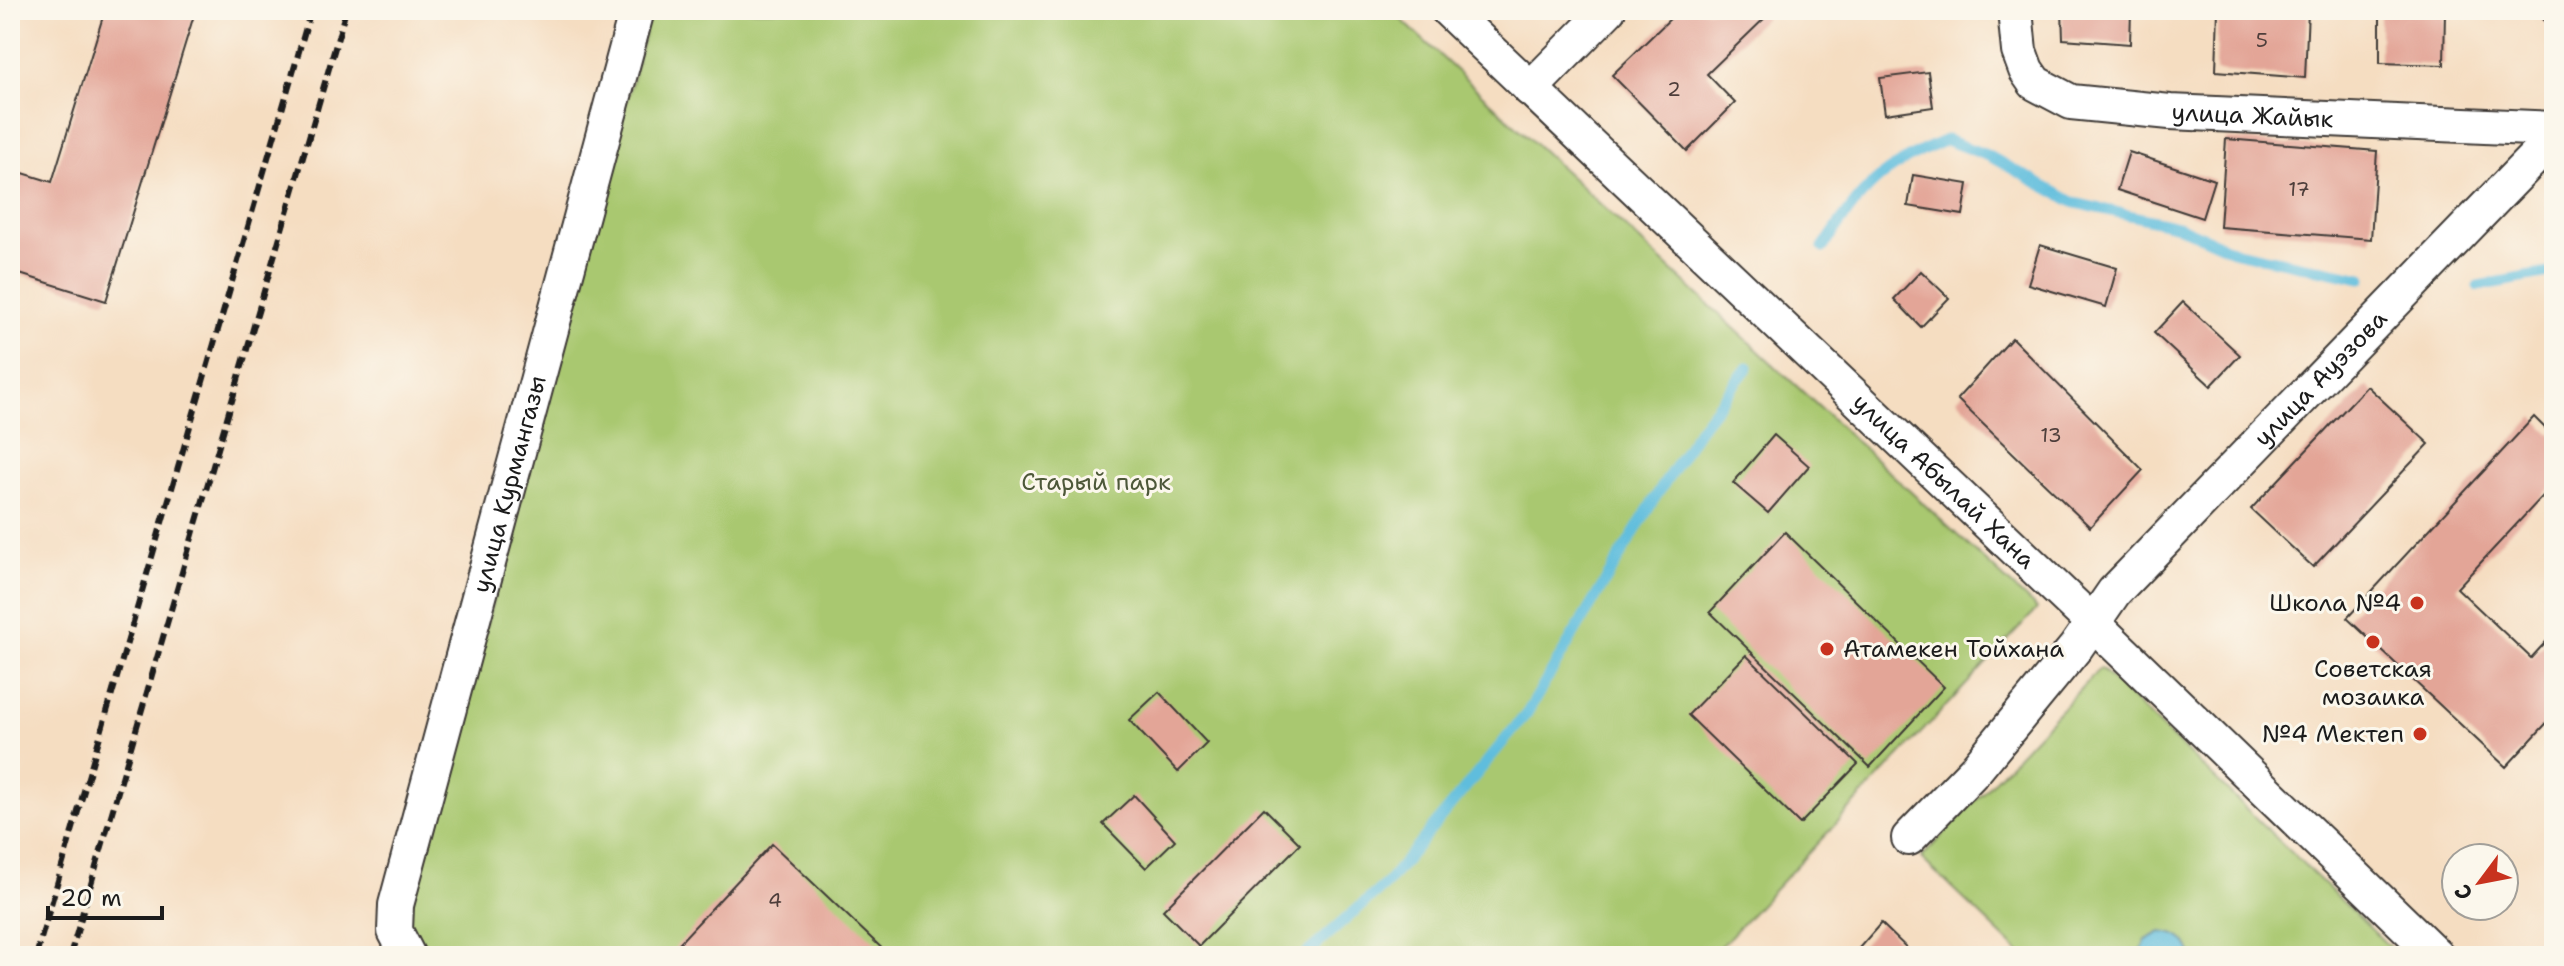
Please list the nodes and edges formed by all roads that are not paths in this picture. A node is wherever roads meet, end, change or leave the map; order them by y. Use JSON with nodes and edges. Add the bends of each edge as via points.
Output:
{"nodes":[{"id":1,"x":637,"y":10,"type":"edge"},
{"id":2,"x":1448,"y":10,"type":"edge"},
{"id":3,"x":1608,"y":10,"type":"edge"},
{"id":4,"x":2015,"y":10,"type":"edge"},
{"id":5,"x":1530,"y":89,"type":"junction"},
{"id":6,"x":2554,"y":129,"type":"edge"},
{"id":7,"x":2554,"y":137,"type":"edge"},
{"id":8,"x":2092,"y":622,"type":"junction"},
{"id":9,"x":1909,"y":838,"type":"dead end"},
{"id":10,"x":408,"y":956,"type":"edge"},
{"id":11,"x":2437,"y":956,"type":"edge"}],
"edges":[{"from":1,"to":10,"type":"street","name":"улица Курмангазы","via":[[396,905],[395,931]]},
{"from":2,"to":5,"type":"street","name":"улица Абылай Хана"},
{"from":3,"to":5,"type":"street"},
{"from":4,"to":6,"type":"street","name":"улица Жайык","via":[[2026,70],[2035,83],[2071,102],[2170,112]]},
{"from":5,"to":8,"type":"street","name":"улица Абылай Хана"},
{"from":7,"to":8,"type":"street","name":"улица Ауэзова","via":[[2193,508]]},
{"from":8,"to":9,"type":"street","name":"улица Ауэзова","via":[[1975,770]]},
{"from":8,"to":11,"type":"street","name":"улица Абылай Хана"}]}
